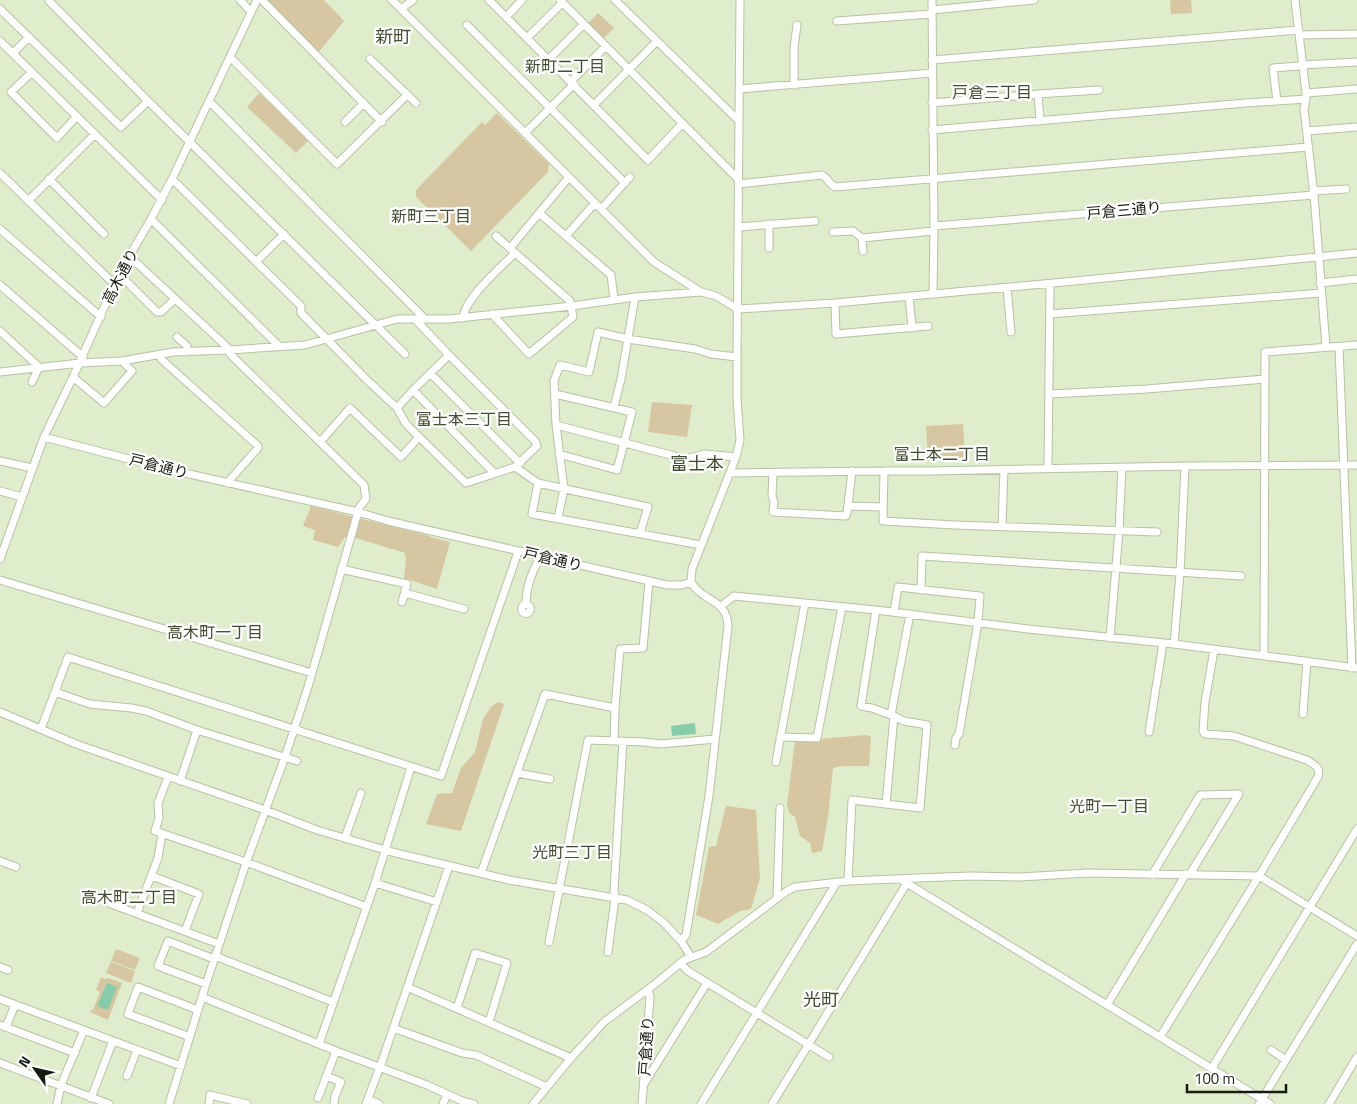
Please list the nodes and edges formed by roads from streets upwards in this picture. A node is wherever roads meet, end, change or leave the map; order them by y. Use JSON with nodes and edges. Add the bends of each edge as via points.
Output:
{"nodes":[{"id":1,"x":240,"y":0,"type":"edge"},
{"id":2,"x":257,"y":0,"type":"edge"},
{"id":3,"x":262,"y":0,"type":"edge"},
{"id":4,"x":392,"y":0,"type":"edge"},
{"id":5,"x":412,"y":0,"type":"edge"},
{"id":6,"x":489,"y":0,"type":"edge"},
{"id":7,"x":522,"y":0,"type":"edge"},
{"id":8,"x":615,"y":0,"type":"edge"},
{"id":9,"x":740,"y":0,"type":"edge"},
{"id":10,"x":932,"y":0,"type":"edge"},
{"id":11,"x":1034,"y":0,"type":"edge"},
{"id":12,"x":1295,"y":0,"type":"edge"},
{"id":13,"x":49,"y":1,"type":"edge"},
{"id":14,"x":561,"y":1,"type":"edge"},
{"id":15,"x":0,"y":9,"type":"edge"},
{"id":16,"x":402,"y":9,"type":"junction"},
{"id":17,"x":251,"y":12,"type":"junction"},
{"id":18,"x":932,"y":12,"type":"junction"},
{"id":19,"x":506,"y":17,"type":"junction"},
{"id":20,"x":837,"y":22,"type":"dead end"},
{"id":21,"x":467,"y":24,"type":"dead end"},
{"id":22,"x":583,"y":25,"type":"junction"},
{"id":23,"x":797,"y":25,"type":"dead end"},
{"id":24,"x":1299,"y":33,"type":"junction"},
{"id":25,"x":1357,"y":34,"type":"edge"},
{"id":26,"x":29,"y":37,"type":"junction"},
{"id":27,"x":528,"y":38,"type":"junction"},
{"id":28,"x":0,"y":41,"type":"edge"},
{"id":29,"x":657,"y":41,"type":"junction"},
{"id":30,"x":605,"y":47,"type":"junction"},
{"id":31,"x":13,"y":53,"type":"junction"},
{"id":32,"x":230,"y":57,"type":"junction"},
{"id":33,"x":370,"y":59,"type":"dead end"},
{"id":34,"x":549,"y":59,"type":"junction"},
{"id":35,"x":932,"y":60,"type":"junction"},
{"id":36,"x":1357,"y":62,"type":"edge"},
{"id":37,"x":1302,"y":64,"type":"junction"},
{"id":38,"x":628,"y":70,"type":"junction"},
{"id":39,"x":32,"y":72,"type":"junction"},
{"id":40,"x":932,"y":73,"type":"junction"},
{"id":41,"x":572,"y":83,"type":"junction"},
{"id":42,"x":794,"y":84,"type":"junction"},
{"id":43,"x":739,"y":89,"type":"junction"},
{"id":44,"x":1357,"y":89,"type":"edge"},
{"id":45,"x":1099,"y":90,"type":"dead end"},
{"id":46,"x":1038,"y":94,"type":"junction"},
{"id":47,"x":407,"y":95,"type":"junction"},
{"id":48,"x":1306,"y":96,"type":"junction"},
{"id":49,"x":148,"y":101,"type":"junction"},
{"id":50,"x":209,"y":101,"type":"junction"},
{"id":51,"x":1277,"y":101,"type":"junction"},
{"id":52,"x":364,"y":103,"type":"junction"},
{"id":53,"x":416,"y":103,"type":"dead end"},
{"id":54,"x":932,"y":103,"type":"junction"},
{"id":55,"x":594,"y":105,"type":"junction"},
{"id":56,"x":549,"y":108,"type":"junction"},
{"id":57,"x":77,"y":116,"type":"junction"},
{"id":58,"x":739,"y":121,"type":"junction"},
{"id":59,"x":1040,"y":121,"type":"junction"},
{"id":60,"x":345,"y":122,"type":"dead end"},
{"id":61,"x":382,"y":122,"type":"junction"},
{"id":62,"x":682,"y":124,"type":"junction"},
{"id":63,"x":1357,"y":127,"type":"edge"},
{"id":64,"x":932,"y":130,"type":"junction"},
{"id":65,"x":1307,"y":131,"type":"junction"},
{"id":66,"x":525,"y":132,"type":"junction"},
{"id":67,"x":95,"y":134,"type":"junction"},
{"id":68,"x":190,"y":141,"type":"junction"},
{"id":69,"x":1308,"y":147,"type":"junction"},
{"id":70,"x":0,"y":173,"type":"edge"},
{"id":71,"x":569,"y":177,"type":"junction"},
{"id":72,"x":630,"y":177,"type":"dead end"},
{"id":73,"x":933,"y":178,"type":"junction"},
{"id":74,"x":172,"y":179,"type":"junction"},
{"id":75,"x":49,"y":180,"type":"junction"},
{"id":76,"x":738,"y":181,"type":"junction"},
{"id":77,"x":625,"y":183,"type":"junction"},
{"id":78,"x":1346,"y":189,"type":"dead end"},
{"id":79,"x":1313,"y":193,"type":"junction"},
{"id":80,"x":162,"y":200,"type":"junction"},
{"id":81,"x":28,"y":201,"type":"junction"},
{"id":82,"x":595,"y":203,"type":"junction"},
{"id":83,"x":601,"y":209,"type":"junction"},
{"id":84,"x":539,"y":213,"type":"junction"},
{"id":85,"x":151,"y":219,"type":"junction"},
{"id":86,"x":815,"y":221,"type":"dead end"},
{"id":87,"x":769,"y":224,"type":"junction"},
{"id":88,"x":738,"y":227,"type":"junction"},
{"id":89,"x":934,"y":228,"type":"junction"},
{"id":90,"x":0,"y":229,"type":"edge"},
{"id":91,"x":833,"y":232,"type":"dead end"},
{"id":92,"x":104,"y":234,"type":"dead end"},
{"id":93,"x":284,"y":234,"type":"junction"},
{"id":94,"x":496,"y":236,"type":"dead end"},
{"id":95,"x":566,"y":236,"type":"junction"},
{"id":96,"x":862,"y":238,"type":"junction"},
{"id":97,"x":769,"y":248,"type":"dead end"},
{"id":98,"x":513,"y":251,"type":"junction"},
{"id":99,"x":863,"y":251,"type":"dead end"},
{"id":100,"x":1357,"y":253,"type":"edge"},
{"id":101,"x":129,"y":256,"type":"junction"},
{"id":102,"x":1318,"y":256,"type":"junction"},
{"id":103,"x":256,"y":262,"type":"junction"},
{"id":104,"x":119,"y":274,"type":"junction"},
{"id":105,"x":1357,"y":278,"type":"edge"},
{"id":106,"x":1320,"y":283,"type":"junction"},
{"id":107,"x":0,"y":284,"type":"edge"},
{"id":108,"x":114,"y":284,"type":"junction"},
{"id":109,"x":1050,"y":284,"type":"junction"},
{"id":110,"x":1007,"y":288,"type":"junction"},
{"id":111,"x":701,"y":292,"type":"junction"},
{"id":112,"x":933,"y":294,"type":"junction"},
{"id":113,"x":1321,"y":294,"type":"junction"},
{"id":114,"x":908,"y":296,"type":"junction"},
{"id":115,"x":635,"y":297,"type":"junction"},
{"id":116,"x":175,"y":299,"type":"junction"},
{"id":117,"x":614,"y":300,"type":"junction"},
{"id":118,"x":836,"y":303,"type":"junction"},
{"id":119,"x":572,"y":306,"type":"junction"},
{"id":120,"x":738,"y":308,"type":"junction"},
{"id":121,"x":492,"y":314,"type":"junction"},
{"id":122,"x":1050,"y":314,"type":"junction"},
{"id":123,"x":101,"y":317,"type":"junction"},
{"id":124,"x":463,"y":318,"type":"junction"},
{"id":125,"x":415,"y":319,"type":"junction"},
{"id":126,"x":425,"y":319,"type":"junction"},
{"id":127,"x":375,"y":325,"type":"junction"},
{"id":128,"x":928,"y":326,"type":"dead end"},
{"id":129,"x":912,"y":328,"type":"junction"},
{"id":130,"x":0,"y":331,"type":"edge"},
{"id":131,"x":1012,"y":332,"type":"dead end"},
{"id":132,"x":177,"y":337,"type":"dead end"},
{"id":133,"x":328,"y":339,"type":"junction"},
{"id":134,"x":628,"y":339,"type":"junction"},
{"id":135,"x":1357,"y":345,"type":"edge"},
{"id":136,"x":279,"y":346,"type":"junction"},
{"id":137,"x":1326,"y":347,"type":"junction"},
{"id":138,"x":1339,"y":347,"type":"junction"},
{"id":139,"x":229,"y":350,"type":"junction"},
{"id":140,"x":187,"y":352,"type":"junction"},
{"id":141,"x":160,"y":354,"type":"junction"},
{"id":142,"x":405,"y":354,"type":"dead end"},
{"id":143,"x":449,"y":355,"type":"junction"},
{"id":144,"x":737,"y":358,"type":"junction"},
{"id":145,"x":81,"y":360,"type":"junction"},
{"id":146,"x":122,"y":360,"type":"junction"},
{"id":147,"x":39,"y":367,"type":"junction"},
{"id":148,"x":0,"y":372,"type":"edge"},
{"id":149,"x":430,"y":373,"type":"junction"},
{"id":150,"x":73,"y":377,"type":"junction"},
{"id":151,"x":1265,"y":380,"type":"junction"},
{"id":152,"x":32,"y":382,"type":"dead end"},
{"id":153,"x":413,"y":390,"type":"junction"},
{"id":154,"x":555,"y":394,"type":"junction"},
{"id":155,"x":1050,"y":394,"type":"junction"},
{"id":156,"x":614,"y":407,"type":"junction"},
{"id":157,"x":397,"y":408,"type":"junction"},
{"id":158,"x":556,"y":425,"type":"junction"},
{"id":159,"x":419,"y":436,"type":"junction"},
{"id":160,"x":44,"y":437,"type":"junction"},
{"id":161,"x":320,"y":442,"type":"junction"},
{"id":162,"x":624,"y":443,"type":"junction"},
{"id":163,"x":559,"y":454,"type":"junction"},
{"id":164,"x":736,"y":457,"type":"junction"},
{"id":165,"x":0,"y":461,"type":"edge"},
{"id":166,"x":517,"y":465,"type":"junction"},
{"id":167,"x":1264,"y":465,"type":"junction"},
{"id":168,"x":1344,"y":465,"type":"junction"},
{"id":169,"x":1357,"y":465,"type":"edge"},
{"id":170,"x":1185,"y":466,"type":"junction"},
{"id":171,"x":1122,"y":467,"type":"junction"},
{"id":172,"x":32,"y":468,"type":"junction"},
{"id":173,"x":1048,"y":468,"type":"junction"},
{"id":174,"x":1004,"y":469,"type":"junction"},
{"id":175,"x":852,"y":471,"type":"junction"},
{"id":176,"x":884,"y":471,"type":"junction"},
{"id":177,"x":494,"y":473,"type":"junction"},
{"id":178,"x":730,"y":473,"type":"junction"},
{"id":179,"x":773,"y":473,"type":"junction"},
{"id":180,"x":227,"y":482,"type":"junction"},
{"id":181,"x":538,"y":483,"type":"junction"},
{"id":182,"x":564,"y":489,"type":"junction"},
{"id":183,"x":0,"y":492,"type":"edge"},
{"id":184,"x":22,"y":497,"type":"junction"},
{"id":185,"x":848,"y":506,"type":"junction"},
{"id":186,"x":883,"y":507,"type":"junction"},
{"id":187,"x":358,"y":512,"type":"junction"},
{"id":188,"x":558,"y":518,"type":"junction"},
{"id":189,"x":1002,"y":527,"type":"junction"},
{"id":190,"x":1119,"y":531,"type":"junction"},
{"id":191,"x":1157,"y":532,"type":"dead end"},
{"id":192,"x":640,"y":533,"type":"junction"},
{"id":193,"x":701,"y":545,"type":"junction"},
{"id":194,"x":2,"y":548,"type":"edge"},
{"id":195,"x":518,"y":552,"type":"junction"},
{"id":196,"x":541,"y":556,"type":"junction"},
{"id":197,"x":0,"y":559,"type":"edge"},
{"id":198,"x":1115,"y":568,"type":"junction"},
{"id":199,"x":341,"y":569,"type":"junction"},
{"id":200,"x":1180,"y":572,"type":"junction"},
{"id":201,"x":1241,"y":576,"type":"dead end"},
{"id":202,"x":0,"y":580,"type":"edge"},
{"id":203,"x":649,"y":581,"type":"junction"},
{"id":204,"x":691,"y":582,"type":"junction"},
{"id":205,"x":921,"y":590,"type":"junction"},
{"id":206,"x":405,"y":593,"type":"junction"},
{"id":207,"x":402,"y":602,"type":"dead end"},
{"id":208,"x":805,"y":603,"type":"junction"},
{"id":209,"x":526,"y":604,"type":"dead end"},
{"id":210,"x":721,"y":606,"type":"junction"},
{"id":211,"x":842,"y":607,"type":"junction"},
{"id":212,"x":464,"y":610,"type":"dead end"},
{"id":213,"x":876,"y":610,"type":"junction"},
{"id":214,"x":894,"y":612,"type":"junction"},
{"id":215,"x":910,"y":614,"type":"junction"},
{"id":216,"x":978,"y":622,"type":"junction"},
{"id":217,"x":1110,"y":638,"type":"junction"},
{"id":218,"x":1163,"y":643,"type":"junction"},
{"id":219,"x":1174,"y":644,"type":"junction"},
{"id":220,"x":1214,"y":650,"type":"junction"},
{"id":221,"x":1264,"y":656,"type":"junction"},
{"id":222,"x":1307,"y":661,"type":"junction"},
{"id":223,"x":1355,"y":668,"type":"edge"},
{"id":224,"x":312,"y":673,"type":"junction"},
{"id":225,"x":55,"y":692,"type":"junction"},
{"id":226,"x":615,"y":708,"type":"junction"},
{"id":227,"x":0,"y":712,"type":"edge"},
{"id":228,"x":1303,"y":714,"type":"dead end"},
{"id":229,"x":892,"y":715,"type":"junction"},
{"id":230,"x":41,"y":729,"type":"junction"},
{"id":231,"x":295,"y":729,"type":"junction"},
{"id":232,"x":197,"y":730,"type":"junction"},
{"id":233,"x":1149,"y":732,"type":"dead end"},
{"id":234,"x":780,"y":737,"type":"junction"},
{"id":235,"x":715,"y":739,"type":"junction"},
{"id":236,"x":614,"y":741,"type":"junction"},
{"id":237,"x":623,"y":741,"type":"junction"},
{"id":238,"x":955,"y":745,"type":"dead end"},
{"id":239,"x":285,"y":757,"type":"junction"},
{"id":240,"x":297,"y":761,"type":"dead end"},
{"id":241,"x":776,"y":762,"type":"dead end"},
{"id":242,"x":411,"y":767,"type":"junction"},
{"id":243,"x":517,"y":773,"type":"junction"},
{"id":244,"x":168,"y":777,"type":"junction"},
{"id":245,"x":550,"y":779,"type":"dead end"},
{"id":246,"x":180,"y":781,"type":"junction"},
{"id":247,"x":361,"y":793,"type":"dead end"},
{"id":248,"x":886,"y":804,"type":"junction"},
{"id":249,"x":780,"y":808,"type":"dead end"},
{"id":250,"x":265,"y":810,"type":"junction"},
{"id":251,"x":1357,"y":829,"type":"edge"},
{"id":252,"x":162,"y":834,"type":"junction"},
{"id":253,"x":345,"y":838,"type":"junction"},
{"id":254,"x":386,"y":850,"type":"junction"},
{"id":255,"x":1,"y":863,"type":"edge"},
{"id":256,"x":246,"y":863,"type":"junction"},
{"id":257,"x":449,"y":866,"type":"junction"},
{"id":258,"x":16,"y":867,"type":"dead end"},
{"id":259,"x":481,"y":873,"type":"junction"},
{"id":260,"x":1188,"y":874,"type":"junction"},
{"id":261,"x":1152,"y":875,"type":"junction"},
{"id":262,"x":152,"y":876,"type":"junction"},
{"id":263,"x":1259,"y":876,"type":"junction"},
{"id":264,"x":903,"y":880,"type":"junction"},
{"id":265,"x":848,"y":881,"type":"junction"},
{"id":266,"x":837,"y":882,"type":"junction"},
{"id":267,"x":375,"y":883,"type":"junction"},
{"id":268,"x":558,"y":889,"type":"junction"},
{"id":269,"x":615,"y":898,"type":"junction"},
{"id":270,"x":777,"y":898,"type":"junction"},
{"id":271,"x":437,"y":902,"type":"junction"},
{"id":272,"x":111,"y":904,"type":"dead end"},
{"id":273,"x":1310,"y":906,"type":"junction"},
{"id":274,"x":367,"y":907,"type":"junction"},
{"id":275,"x":137,"y":913,"type":"junction"},
{"id":276,"x":185,"y":931,"type":"junction"},
{"id":277,"x":1357,"y":936,"type":"edge"},
{"id":278,"x":681,"y":941,"type":"junction"},
{"id":279,"x":549,"y":942,"type":"dead end"},
{"id":280,"x":219,"y":944,"type":"junction"},
{"id":281,"x":1357,"y":944,"type":"edge"},
{"id":282,"x":608,"y":952,"type":"dead end"},
{"id":283,"x":691,"y":957,"type":"junction"},
{"id":284,"x":215,"y":958,"type":"junction"},
{"id":285,"x":680,"y":963,"type":"junction"},
{"id":286,"x":0,"y":967,"type":"edge"},
{"id":287,"x":8,"y":970,"type":"dead end"},
{"id":288,"x":707,"y":983,"type":"junction"},
{"id":289,"x":206,"y":984,"type":"junction"},
{"id":290,"x":407,"y":987,"type":"junction"},
{"id":291,"x":648,"y":989,"type":"junction"},
{"id":292,"x":202,"y":997,"type":"junction"},
{"id":293,"x":0,"y":999,"type":"edge"},
{"id":294,"x":333,"y":1002,"type":"junction"},
{"id":295,"x":15,"y":1005,"type":"junction"},
{"id":296,"x":1107,"y":1005,"type":"junction"},
{"id":297,"x":458,"y":1008,"type":"junction"},
{"id":298,"x":198,"y":1010,"type":"junction"},
{"id":299,"x":756,"y":1013,"type":"junction"},
{"id":300,"x":489,"y":1022,"type":"junction"},
{"id":301,"x":3,"y":1026,"type":"edge"},
{"id":302,"x":393,"y":1028,"type":"junction"},
{"id":303,"x":84,"y":1030,"type":"junction"},
{"id":304,"x":1160,"y":1037,"type":"junction"},
{"id":305,"x":189,"y":1038,"type":"junction"},
{"id":306,"x":113,"y":1041,"type":"junction"},
{"id":307,"x":318,"y":1044,"type":"junction"},
{"id":308,"x":808,"y":1044,"type":"junction"},
{"id":309,"x":137,"y":1050,"type":"junction"},
{"id":310,"x":1271,"y":1050,"type":"dead end"},
{"id":311,"x":336,"y":1051,"type":"junction"},
{"id":312,"x":75,"y":1053,"type":"junction"},
{"id":313,"x":829,"y":1057,"type":"dead end"},
{"id":314,"x":1357,"y":1057,"type":"edge"},
{"id":315,"x":571,"y":1058,"type":"junction"},
{"id":316,"x":1286,"y":1060,"type":"junction"},
{"id":317,"x":0,"y":1063,"type":"edge"},
{"id":318,"x":181,"y":1066,"type":"junction"},
{"id":319,"x":380,"y":1067,"type":"junction"},
{"id":320,"x":1212,"y":1068,"type":"junction"},
{"id":321,"x":127,"y":1076,"type":"dead end"},
{"id":322,"x":326,"y":1076,"type":"junction"},
{"id":323,"x":644,"y":1084,"type":"junction"},
{"id":324,"x":61,"y":1086,"type":"junction"},
{"id":325,"x":547,"y":1087,"type":"junction"},
{"id":326,"x":447,"y":1094,"type":"junction"},
{"id":327,"x":318,"y":1098,"type":"dead end"},
{"id":328,"x":89,"y":1100,"type":"edge"},
{"id":329,"x":367,"y":1102,"type":"edge"},
{"id":330,"x":1261,"y":1102,"type":"edge"},
{"id":331,"x":57,"y":1104,"type":"edge"},
{"id":332,"x":110,"y":1104,"type":"edge"},
{"id":333,"x":169,"y":1104,"type":"edge"},
{"id":334,"x":209,"y":1104,"type":"edge"},
{"id":335,"x":247,"y":1104,"type":"edge"},
{"id":336,"x":334,"y":1104,"type":"edge"},
{"id":337,"x":379,"y":1104,"type":"edge"},
{"id":338,"x":443,"y":1104,"type":"edge"},
{"id":339,"x":474,"y":1104,"type":"edge"},
{"id":340,"x":533,"y":1104,"type":"edge"},
{"id":341,"x":642,"y":1104,"type":"edge"},
{"id":342,"x":701,"y":1104,"type":"edge"},
{"id":343,"x":772,"y":1104,"type":"edge"},
{"id":344,"x":1270,"y":1104,"type":"edge"},
{"id":345,"x":1329,"y":1104,"type":"edge"}],
"edges":[{"from":1,"to":17,"type":"street"},
{"from":2,"to":17,"type":"street","name":"高木通り"},
{"from":3,"to":52,"type":"street"},
{"from":4,"to":16,"type":"street"},
{"from":5,"to":16,"type":"street"},
{"from":6,"to":19,"type":"street"},
{"from":7,"to":19,"type":"street"},
{"from":8,"to":29,"type":"street"},
{"from":9,"to":43,"type":"street"},
{"from":10,"to":18,"type":"street"},
{"from":11,"to":18,"type":"street"},
{"from":12,"to":24,"type":"street"},
{"from":13,"to":49,"type":"street"},
{"from":14,"to":22,"type":"street"},
{"from":14,"to":27,"type":"street"},
{"from":15,"to":26,"type":"street"},
{"from":16,"to":66,"type":"street"},
{"from":17,"to":32,"type":"street","name":"高木通り"},
{"from":18,"to":20,"type":"street"},
{"from":18,"to":35,"type":"street"},
{"from":19,"to":27,"type":"street"},
{"from":21,"to":56,"type":"street"},
{"from":22,"to":30,"type":"street"},
{"from":22,"to":34,"type":"street"},
{"from":23,"to":42,"type":"street"},
{"from":24,"to":25,"type":"street"},
{"from":24,"to":35,"type":"street"},
{"from":24,"to":37,"type":"street"},
{"from":26,"to":31,"type":"street"},
{"from":26,"to":49,"type":"street","via":[[121,127]]},
{"from":27,"to":34,"type":"street"},
{"from":28,"to":31,"type":"street"},
{"from":29,"to":38,"type":"street"},
{"from":29,"to":58,"type":"street"},
{"from":30,"to":38,"type":"street"},
{"from":30,"to":41,"type":"street"},
{"from":31,"to":39,"type":"street"},
{"from":32,"to":50,"type":"street","name":"高木通り"},
{"from":32,"to":61,"type":"street","via":[[337,164]]},
{"from":33,"to":47,"type":"street"},
{"from":34,"to":41,"type":"street"},
{"from":35,"to":40,"type":"street"},
{"from":36,"to":37,"type":"street"},
{"from":37,"to":48,"type":"street"},
{"from":37,"to":51,"type":"street","via":[[1273,68]]},
{"from":38,"to":55,"type":"street"},
{"from":38,"to":62,"type":"street"},
{"from":39,"to":57,"type":"street"},
{"from":39,"to":57,"type":"street","via":[[12,92],[57,138]]},
{"from":40,"to":42,"type":"street"},
{"from":40,"to":54,"type":"street"},
{"from":41,"to":55,"type":"street"},
{"from":41,"to":56,"type":"street"},
{"from":42,"to":43,"type":"street"},
{"from":43,"to":58,"type":"street"},
{"from":44,"to":48,"type":"street"},
{"from":45,"to":46,"type":"street"},
{"from":46,"to":54,"type":"street"},
{"from":46,"to":59,"type":"street"},
{"from":47,"to":53,"type":"street"},
{"from":47,"to":61,"type":"street"},
{"from":48,"to":51,"type":"street"},
{"from":48,"to":65,"type":"street"},
{"from":49,"to":68,"type":"street"},
{"from":50,"to":68,"type":"street","name":"高木通り"},
{"from":50,"to":126,"type":"street"},
{"from":51,"to":59,"type":"street"},
{"from":52,"to":60,"type":"street"},
{"from":52,"to":61,"type":"street"},
{"from":54,"to":64,"type":"street"},
{"from":55,"to":62,"type":"street","via":[[648,160]]},
{"from":56,"to":66,"type":"street"},
{"from":56,"to":77,"type":"street"},
{"from":57,"to":67,"type":"street"},
{"from":58,"to":76,"type":"street"},
{"from":59,"to":64,"type":"street"},
{"from":62,"to":76,"type":"street"},
{"from":63,"to":65,"type":"street"},
{"from":64,"to":73,"type":"street"},
{"from":65,"to":69,"type":"street"},
{"from":66,"to":71,"type":"street"},
{"from":67,"to":75,"type":"street"},
{"from":67,"to":80,"type":"street"},
{"from":68,"to":74,"type":"street","name":"高木通り"},
{"from":68,"to":93,"type":"street"},
{"from":69,"to":73,"type":"street"},
{"from":69,"to":79,"type":"street"},
{"from":70,"to":81,"type":"street"},
{"from":71,"to":82,"type":"street"},
{"from":71,"to":84,"type":"street"},
{"from":72,"to":77,"type":"street"},
{"from":73,"to":76,"type":"street","via":[[836,187],[822,176]]},
{"from":73,"to":89,"type":"street"},
{"from":74,"to":80,"type":"street","name":"高木通り"},
{"from":74,"to":103,"type":"street"},
{"from":75,"to":81,"type":"street"},
{"from":75,"to":92,"type":"street"},
{"from":76,"to":88,"type":"street"},
{"from":77,"to":83,"type":"street"},
{"from":78,"to":79,"type":"street","name":"戸倉三通り"},
{"from":79,"to":89,"type":"street","name":"戸倉三通り"},
{"from":79,"to":102,"type":"street"},
{"from":80,"to":85,"type":"street","name":"高木通り"},
{"from":81,"to":108,"type":"street"},
{"from":82,"to":83,"type":"street"},
{"from":82,"to":95,"type":"street"},
{"from":83,"to":111,"type":"street","via":[[654,262]]},
{"from":84,"to":95,"type":"street"},
{"from":84,"to":98,"type":"street"},
{"from":85,"to":101,"type":"street","name":"高木通り"},
{"from":85,"to":136,"type":"street"},
{"from":86,"to":87,"type":"street"},
{"from":87,"to":88,"type":"street"},
{"from":87,"to":97,"type":"street"},
{"from":88,"to":120,"type":"street"},
{"from":89,"to":96,"type":"street","name":"戸倉三通り"},
{"from":89,"to":112,"type":"street"},
{"from":90,"to":123,"type":"street"},
{"from":91,"to":96,"type":"street","via":[[853,231]]},
{"from":93,"to":103,"type":"street"},
{"from":93,"to":127,"type":"street"},
{"from":94,"to":98,"type":"street"},
{"from":95,"to":117,"type":"street","via":[[611,275]]},
{"from":96,"to":99,"type":"street"},
{"from":98,"to":119,"type":"street"},
{"from":98,"to":124,"type":"street","via":[[474,295]]},
{"from":100,"to":102,"type":"street"},
{"from":101,"to":104,"type":"street","name":"高木通り"},
{"from":101,"to":116,"type":"street"},
{"from":102,"to":106,"type":"street"},
{"from":102,"to":109,"type":"street"},
{"from":103,"to":133,"type":"street","via":[[301,306],[301,313]]},
{"from":104,"to":108,"type":"street","name":"高木通り"},
{"from":104,"to":116,"type":"street","via":[[158,312]]},
{"from":105,"to":106,"type":"street"},
{"from":106,"to":113,"type":"street"},
{"from":107,"to":145,"type":"street"},
{"from":108,"to":123,"type":"street","name":"高木通り"},
{"from":109,"to":110,"type":"street"},
{"from":109,"to":122,"type":"street"},
{"from":110,"to":112,"type":"street"},
{"from":110,"to":131,"type":"street"},
{"from":111,"to":115,"type":"street"},
{"from":111,"to":120,"type":"street"},
{"from":112,"to":114,"type":"street"},
{"from":113,"to":122,"type":"street"},
{"from":113,"to":137,"type":"street"},
{"from":114,"to":118,"type":"street"},
{"from":114,"to":129,"type":"street"},
{"from":115,"to":117,"type":"street"},
{"from":115,"to":134,"type":"street"},
{"from":116,"to":139,"type":"street"},
{"from":117,"to":119,"type":"street"},
{"from":118,"to":120,"type":"street"},
{"from":118,"to":129,"type":"street","via":[[836,334]]},
{"from":119,"to":121,"type":"street"},
{"from":119,"to":121,"type":"street","via":[[573,317],[529,354]]},
{"from":120,"to":144,"type":"street"},
{"from":121,"to":124,"type":"street"},
{"from":122,"to":155,"type":"street"},
{"from":123,"to":145,"type":"street","name":"高木通り"},
{"from":124,"to":126,"type":"street"},
{"from":125,"to":126,"type":"street"},
{"from":125,"to":127,"type":"street","via":[[397,319]]},
{"from":125,"to":143,"type":"street"},
{"from":127,"to":133,"type":"street"},
{"from":127,"to":142,"type":"street"},
{"from":128,"to":129,"type":"street"},
{"from":130,"to":147,"type":"street"},
{"from":132,"to":140,"type":"street","via":[[187,346]]},
{"from":133,"to":136,"type":"street","via":[[305,345]]},
{"from":133,"to":157,"type":"street"},
{"from":134,"to":144,"type":"street"},
{"from":134,"to":154,"type":"street","via":[[598,332],[589,372],[560,365],[554,381]]},
{"from":134,"to":156,"type":"street"},
{"from":135,"to":138,"type":"street"},
{"from":136,"to":139,"type":"street"},
{"from":137,"to":138,"type":"street"},
{"from":137,"to":151,"type":"street","via":[[1265,352]]},
{"from":138,"to":168,"type":"street"},
{"from":139,"to":140,"type":"street"},
{"from":139,"to":161,"type":"street"},
{"from":140,"to":141,"type":"street"},
{"from":141,"to":146,"type":"street"},
{"from":141,"to":180,"type":"street","via":[[258,446]]},
{"from":143,"to":149,"type":"street"},
{"from":143,"to":166,"type":"street","via":[[535,441],[537,446]]},
{"from":144,"to":164,"type":"street","via":[[740,440]]},
{"from":145,"to":146,"type":"street"},
{"from":145,"to":147,"type":"street"},
{"from":145,"to":150,"type":"street","name":"高木通り"},
{"from":146,"to":150,"type":"street","via":[[132,371],[104,403]]},
{"from":147,"to":148,"type":"street"},
{"from":147,"to":152,"type":"street"},
{"from":149,"to":153,"type":"street"},
{"from":149,"to":166,"type":"street"},
{"from":150,"to":160,"type":"street","name":"高木通り"},
{"from":151,"to":155,"type":"street"},
{"from":151,"to":167,"type":"street"},
{"from":153,"to":157,"type":"street"},
{"from":153,"to":177,"type":"street"},
{"from":154,"to":156,"type":"street"},
{"from":154,"to":158,"type":"street"},
{"from":155,"to":173,"type":"street"},
{"from":156,"to":162,"type":"street","via":[[632,412]]},
{"from":157,"to":159,"type":"street","via":[[406,424]]},
{"from":158,"to":162,"type":"street"},
{"from":158,"to":163,"type":"street"},
{"from":159,"to":161,"type":"street","via":[[401,457],[350,408]]},
{"from":159,"to":177,"type":"street","via":[[466,483]]},
{"from":160,"to":172,"type":"street","name":"高木通り"},
{"from":160,"to":180,"type":"street","name":"戸倉通り"},
{"from":161,"to":187,"type":"street","via":[[364,485],[366,499]]},
{"from":162,"to":163,"type":"street","via":[[617,470]]},
{"from":162,"to":164,"type":"street","via":[[686,459],[705,454]]},
{"from":163,"to":182,"type":"street"},
{"from":164,"to":178,"type":"street"},
{"from":165,"to":172,"type":"street"},
{"from":166,"to":177,"type":"street"},
{"from":166,"to":181,"type":"street"},
{"from":167,"to":168,"type":"street"},
{"from":167,"to":170,"type":"street"},
{"from":167,"to":221,"type":"street"},
{"from":168,"to":169,"type":"street"},
{"from":168,"to":223,"type":"street"},
{"from":170,"to":171,"type":"street"},
{"from":170,"to":200,"type":"street"},
{"from":171,"to":173,"type":"street"},
{"from":171,"to":190,"type":"street"},
{"from":172,"to":184,"type":"street","name":"高木通り"},
{"from":173,"to":174,"type":"street"},
{"from":174,"to":176,"type":"street"},
{"from":174,"to":189,"type":"street"},
{"from":175,"to":176,"type":"street"},
{"from":175,"to":179,"type":"street"},
{"from":175,"to":185,"type":"street"},
{"from":176,"to":186,"type":"street"},
{"from":178,"to":179,"type":"street"},
{"from":178,"to":193,"type":"street"},
{"from":179,"to":185,"type":"street","via":[[773,512],[846,516]]},
{"from":180,"to":187,"type":"street","name":"戸倉通り"},
{"from":181,"to":182,"type":"street"},
{"from":181,"to":188,"type":"street","via":[[532,514]]},
{"from":182,"to":188,"type":"street"},
{"from":182,"to":192,"type":"street","via":[[648,507]]},
{"from":183,"to":184,"type":"street"},
{"from":184,"to":194,"type":"street","name":"高木通り"},
{"from":185,"to":186,"type":"street"},
{"from":186,"to":189,"type":"street","via":[[882,521]]},
{"from":187,"to":195,"type":"street","name":"戸倉通り"},
{"from":187,"to":199,"type":"street"},
{"from":188,"to":192,"type":"street"},
{"from":189,"to":190,"type":"street"},
{"from":190,"to":191,"type":"street"},
{"from":190,"to":198,"type":"street"},
{"from":192,"to":193,"type":"street"},
{"from":193,"to":204,"type":"street"},
{"from":194,"to":197,"type":"street","name":"高木通り"},
{"from":195,"to":196,"type":"street","name":"戸倉通り"},
{"from":195,"to":242,"type":"street","via":[[441,776]]},
{"from":196,"to":203,"type":"street","name":"戸倉通り"},
{"from":196,"to":209,"type":"street","via":[[532,574]]},
{"from":198,"to":200,"type":"street"},
{"from":198,"to":205,"type":"street","via":[[922,556]]},
{"from":198,"to":217,"type":"street"},
{"from":199,"to":206,"type":"street","via":[[407,584]]},
{"from":199,"to":224,"type":"street"},
{"from":200,"to":201,"type":"street"},
{"from":200,"to":219,"type":"street"},
{"from":202,"to":224,"type":"street"},
{"from":203,"to":204,"type":"street","name":"戸倉通り","via":[[674,586]]},
{"from":203,"to":226,"type":"street","via":[[643,648],[620,649]]},
{"from":204,"to":210,"type":"street"},
{"from":205,"to":214,"type":"street","via":[[898,587]]},
{"from":205,"to":216,"type":"street","via":[[980,596]]},
{"from":206,"to":207,"type":"street"},
{"from":206,"to":212,"type":"street"},
{"from":208,"to":210,"type":"street","via":[[734,596]]},
{"from":208,"to":211,"type":"street"},
{"from":208,"to":234,"type":"street"},
{"from":210,"to":235,"type":"street","via":[[728,626]]},
{"from":211,"to":213,"type":"street"},
{"from":211,"to":234,"type":"street","via":[[817,738]]},
{"from":213,"to":214,"type":"street"},
{"from":213,"to":229,"type":"street","via":[[861,706]]},
{"from":214,"to":215,"type":"street"},
{"from":215,"to":216,"type":"street"},
{"from":215,"to":229,"type":"street"},
{"from":216,"to":217,"type":"street"},
{"from":216,"to":238,"type":"street"},
{"from":217,"to":218,"type":"street"},
{"from":218,"to":219,"type":"street"},
{"from":218,"to":233,"type":"street"},
{"from":219,"to":220,"type":"street"},
{"from":220,"to":221,"type":"street"},
{"from":220,"to":263,"type":"street","via":[[1205,702],[1205,734],[1234,736],[1308,760],[1317,766],[1319,772]]},
{"from":221,"to":222,"type":"street"},
{"from":222,"to":223,"type":"street"},
{"from":222,"to":228,"type":"street"},
{"from":224,"to":231,"type":"street"},
{"from":225,"to":230,"type":"street"},
{"from":225,"to":231,"type":"street","via":[[68,657]]},
{"from":225,"to":232,"type":"street","via":[[90,704],[146,711]]},
{"from":226,"to":236,"type":"street"},
{"from":226,"to":243,"type":"street","via":[[544,694]]},
{"from":227,"to":230,"type":"street"},
{"from":229,"to":248,"type":"street"},
{"from":229,"to":248,"type":"street","via":[[927,725],[920,808]]},
{"from":230,"to":244,"type":"street"},
{"from":231,"to":239,"type":"street"},
{"from":231,"to":242,"type":"street"},
{"from":232,"to":239,"type":"street"},
{"from":232,"to":246,"type":"street"},
{"from":234,"to":241,"type":"street"},
{"from":235,"to":237,"type":"street","via":[[661,744]]},
{"from":235,"to":278,"type":"street","via":[[704,834],[686,936]]},
{"from":236,"to":237,"type":"street"},
{"from":236,"to":268,"type":"street","via":[[588,740]]},
{"from":237,"to":269,"type":"street"},
{"from":239,"to":240,"type":"street"},
{"from":239,"to":250,"type":"street"},
{"from":242,"to":254,"type":"street"},
{"from":243,"to":245,"type":"street"},
{"from":243,"to":259,"type":"street"},
{"from":244,"to":246,"type":"street"},
{"from":244,"to":252,"type":"street","via":[[158,803],[159,818],[155,831]]},
{"from":246,"to":250,"type":"street"},
{"from":247,"to":253,"type":"street","via":[[355,802]]},
{"from":248,"to":265,"type":"street","via":[[852,800]]},
{"from":249,"to":270,"type":"street"},
{"from":250,"to":253,"type":"street"},
{"from":250,"to":256,"type":"street"},
{"from":251,"to":273,"type":"street"},
{"from":252,"to":256,"type":"street"},
{"from":252,"to":262,"type":"street"},
{"from":253,"to":254,"type":"street"},
{"from":254,"to":257,"type":"street"},
{"from":254,"to":267,"type":"street"},
{"from":255,"to":258,"type":"street"},
{"from":256,"to":274,"type":"street"},
{"from":256,"to":280,"type":"street"},
{"from":257,"to":259,"type":"street"},
{"from":257,"to":271,"type":"street"},
{"from":259,"to":268,"type":"street"},
{"from":260,"to":261,"type":"street"},
{"from":260,"to":261,"type":"street","via":[[1239,794],[1200,795]]},
{"from":260,"to":263,"type":"street"},
{"from":260,"to":296,"type":"street"},
{"from":261,"to":264,"type":"street","via":[[1088,873]]},
{"from":262,"to":275,"type":"street"},
{"from":262,"to":276,"type":"street","via":[[199,894]]},
{"from":263,"to":273,"type":"street"},
{"from":263,"to":304,"type":"street"},
{"from":264,"to":265,"type":"street"},
{"from":264,"to":296,"type":"street"},
{"from":264,"to":308,"type":"street"},
{"from":265,"to":266,"type":"street"},
{"from":266,"to":270,"type":"street","via":[[795,887]]},
{"from":266,"to":299,"type":"street"},
{"from":267,"to":271,"type":"street"},
{"from":267,"to":274,"type":"street"},
{"from":268,"to":269,"type":"street"},
{"from":268,"to":279,"type":"street"},
{"from":269,"to":278,"type":"street","via":[[627,900],[653,914]]},
{"from":269,"to":282,"type":"street"},
{"from":270,"to":283,"type":"street","via":[[706,952]]},
{"from":271,"to":290,"type":"street"},
{"from":272,"to":275,"type":"street"},
{"from":273,"to":277,"type":"street"},
{"from":273,"to":320,"type":"street"},
{"from":274,"to":294,"type":"street"},
{"from":275,"to":276,"type":"street"},
{"from":276,"to":280,"type":"street"},
{"from":278,"to":283,"type":"street"},
{"from":280,"to":284,"type":"street"},
{"from":281,"to":316,"type":"street"},
{"from":283,"to":285,"type":"street"},
{"from":284,"to":289,"type":"street"},
{"from":284,"to":289,"type":"street","via":[[168,941],[158,966]]},
{"from":284,"to":294,"type":"street"},
{"from":285,"to":288,"type":"street"},
{"from":285,"to":291,"type":"street"},
{"from":286,"to":287,"type":"street"},
{"from":288,"to":299,"type":"street"},
{"from":288,"to":323,"type":"street"},
{"from":289,"to":292,"type":"street"},
{"from":290,"to":297,"type":"street"},
{"from":290,"to":302,"type":"street"},
{"from":291,"to":315,"type":"street","via":[[604,1022]]},
{"from":291,"to":323,"type":"street","name":"戸倉通り"},
{"from":292,"to":298,"type":"street"},
{"from":292,"to":307,"type":"street"},
{"from":293,"to":295,"type":"street"},
{"from":294,"to":307,"type":"street"},
{"from":295,"to":301,"type":"street"},
{"from":295,"to":303,"type":"street"},
{"from":296,"to":304,"type":"street"},
{"from":297,"to":300,"type":"street"},
{"from":297,"to":300,"type":"street","via":[[475,953],[507,963]]},
{"from":298,"to":305,"type":"street"},
{"from":298,"to":305,"type":"street","via":[[138,987],[128,1014]]},
{"from":299,"to":308,"type":"street"},
{"from":299,"to":342,"type":"street"},
{"from":300,"to":315,"type":"street"},
{"from":301,"to":312,"type":"street"},
{"from":302,"to":319,"type":"street"},
{"from":302,"to":325,"type":"street","via":[[476,1055]]},
{"from":303,"to":306,"type":"street"},
{"from":303,"to":312,"type":"street"},
{"from":304,"to":320,"type":"street"},
{"from":305,"to":318,"type":"street"},
{"from":306,"to":309,"type":"street"},
{"from":306,"to":328,"type":"street"},
{"from":307,"to":311,"type":"street"},
{"from":308,"to":313,"type":"street"},
{"from":308,"to":343,"type":"street"},
{"from":309,"to":318,"type":"street"},
{"from":309,"to":321,"type":"street"},
{"from":310,"to":316,"type":"street"},
{"from":311,"to":319,"type":"street"},
{"from":311,"to":322,"type":"street"},
{"from":312,"to":324,"type":"street"},
{"from":314,"to":345,"type":"street"},
{"from":315,"to":325,"type":"street"},
{"from":316,"to":330,"type":"street"},
{"from":317,"to":324,"type":"street"},
{"from":318,"to":333,"type":"street"},
{"from":319,"to":326,"type":"street"},
{"from":319,"to":329,"type":"street"},
{"from":320,"to":330,"type":"street"},
{"from":322,"to":327,"type":"street"},
{"from":322,"to":336,"type":"street","via":[[341,1082]]},
{"from":323,"to":341,"type":"street","name":"戸倉通り"},
{"from":324,"to":328,"type":"street"},
{"from":324,"to":331,"type":"street"},
{"from":325,"to":340,"type":"street"},
{"from":326,"to":338,"type":"street"},
{"from":326,"to":339,"type":"street"},
{"from":328,"to":332,"type":"street"},
{"from":329,"to":337,"type":"street"},
{"from":330,"to":344,"type":"street"},
{"from":334,"to":335,"type":"street","via":[[210,1095]]}]}
